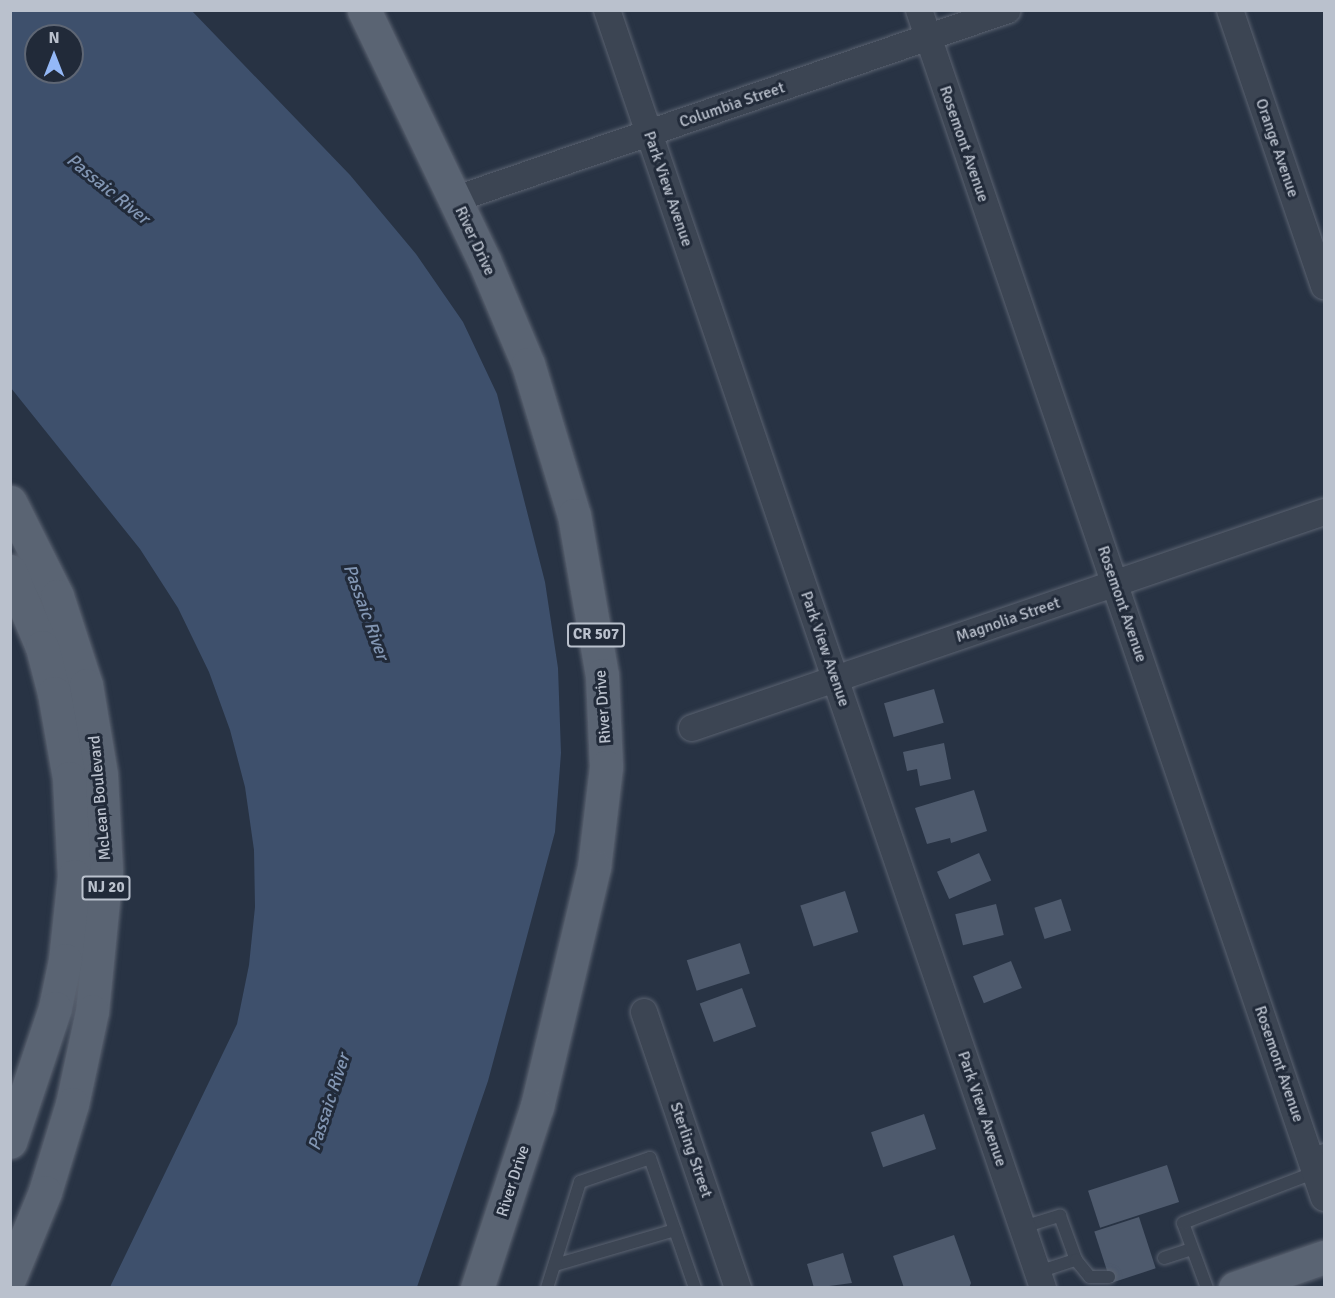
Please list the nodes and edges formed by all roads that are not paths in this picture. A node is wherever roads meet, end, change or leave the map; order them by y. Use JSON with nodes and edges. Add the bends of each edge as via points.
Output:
{"nodes":[{"id":1,"x":364,"y":10,"type":"edge"},
{"id":2,"x":607,"y":10,"type":"edge"},
{"id":3,"x":919,"y":10,"type":"edge"},
{"id":4,"x":1008,"y":10,"type":"edge"},
{"id":5,"x":1230,"y":10,"type":"edge"},
{"id":6,"x":928,"y":38,"type":"junction"},
{"id":7,"x":649,"y":134,"type":"junction"},
{"id":8,"x":456,"y":200,"type":"junction"},
{"id":9,"x":1324,"y":286,"type":"edge"},
{"id":10,"x":10,"y":502,"type":"edge"},
{"id":11,"x":1324,"y":512,"type":"edge"},
{"id":12,"x":10,"y":570,"type":"edge"},
{"id":13,"x":1115,"y":584,"type":"junction"},
{"id":14,"x":836,"y":679,"type":"junction"},
{"id":15,"x":692,"y":728,"type":"dead end"},
{"id":16,"x":644,"y":1012,"type":"dead end"},
{"id":17,"x":42,"y":1053,"type":"junction"},
{"id":18,"x":10,"y":1106,"type":"edge"},
{"id":19,"x":10,"y":1142,"type":"edge"},
{"id":20,"x":1317,"y":1159,"type":"edge"},
{"id":21,"x":1324,"y":1198,"type":"edge"},
{"id":22,"x":1023,"y":1227,"type":"junction"},
{"id":23,"x":675,"y":1230,"type":"junction"},
{"id":24,"x":1192,"y":1249,"type":"junction"},
{"id":25,"x":1324,"y":1257,"type":"edge"},
{"id":26,"x":1164,"y":1258,"type":"dead end"},
{"id":27,"x":1076,"y":1260,"type":"junction"},
{"id":28,"x":555,"y":1265,"type":"junction"},
{"id":29,"x":10,"y":1277,"type":"edge"},
{"id":30,"x":1109,"y":1277,"type":"dead end"},
{"id":31,"x":1041,"y":1280,"type":"edge"},
{"id":32,"x":477,"y":1287,"type":"edge"},
{"id":33,"x":547,"y":1287,"type":"edge"},
{"id":34,"x":695,"y":1287,"type":"edge"},
{"id":35,"x":738,"y":1287,"type":"edge"},
{"id":36,"x":1207,"y":1287,"type":"edge"},
{"id":37,"x":1235,"y":1287,"type":"edge"}],
"edges":[{"from":1,"to":8,"type":"main road","name":"River Drive","number":"CR 507"},
{"from":2,"to":7,"type":"street","name":"Park View Avenue"},
{"from":3,"to":6,"type":"street","name":"Rosemont Avenue"},
{"from":4,"to":6,"type":"street","name":"Columbia Street"},
{"from":5,"to":9,"type":"street","name":"Orange Avenue"},
{"from":6,"to":7,"type":"street","name":"Columbia Street"},
{"from":6,"to":13,"type":"street","name":"Rosemont Avenue"},
{"from":7,"to":8,"type":"street","name":"Columbia Street"},
{"from":7,"to":14,"type":"street","name":"Park View Avenue"},
{"from":8,"to":32,"type":"main road","name":"River Drive","number":"CR 507","via":[[509,316],[561,465],[586,571],[605,724],[602,821],[583,918],[537,1106]]},
{"from":10,"to":29,"type":"main road","name":"McLean Boulevard","number":"NJ 20","via":[[57,596],[86,685],[101,775],[106,871],[96,989],[72,1104],[45,1192]]},
{"from":11,"to":13,"type":"street","name":"Magnolia Street"},
{"from":12,"to":17,"type":"main road","name":"McLean Boulevard","number":"NJ 20","via":[[42,647],[54,693],[74,829],[67,950]]},
{"from":13,"to":14,"type":"street","name":"Magnolia Street"},
{"from":13,"to":20,"type":"street","name":"Rosemont Avenue"},
{"from":14,"to":15,"type":"street","name":"Magnolia Street"},
{"from":14,"to":22,"type":"street","name":"Park View Avenue"},
{"from":16,"to":35,"type":"street","name":"Sterling Street"},
{"from":17,"to":18,"type":"main road"},
{"from":17,"to":19,"type":"main road","name":"McLean Boulevard","number":"NJ 20"},
{"from":20,"to":21,"type":"street","name":"Rosemont Avenue"},
{"from":20,"to":24,"type":"lane","via":[[1183,1223]]},
{"from":22,"to":27,"type":"lane","via":[[1060,1216]]},
{"from":22,"to":31,"type":"street","name":"Park View Avenue"},
{"from":23,"to":28,"type":"lane"},
{"from":23,"to":28,"type":"lane","via":[[650,1158],[580,1182]]},
{"from":23,"to":34,"type":"lane"},
{"from":24,"to":26,"type":"lane"},
{"from":24,"to":36,"type":"lane"},
{"from":25,"to":37,"type":"main road"},
{"from":27,"to":30,"type":"lane","via":[[1090,1277]]},
{"from":27,"to":31,"type":"lane"},
{"from":28,"to":33,"type":"lane"}]}
